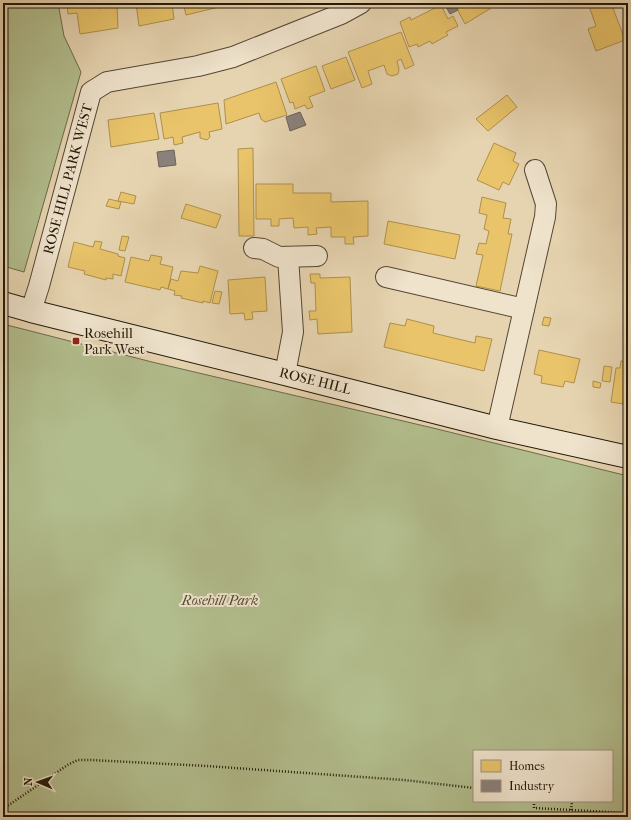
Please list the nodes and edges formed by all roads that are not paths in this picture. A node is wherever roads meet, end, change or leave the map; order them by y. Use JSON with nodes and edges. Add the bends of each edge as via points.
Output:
{"nodes":[{"id":1,"x":361,"y":3,"type":"edge"},
{"id":2,"x":535,"y":170,"type":"dead end"},
{"id":3,"x":254,"y":248,"type":"dead end"},
{"id":4,"x":317,"y":256,"type":"dead end"},
{"id":5,"x":288,"y":257,"type":"junction"},
{"id":6,"x":386,"y":277,"type":"dead end"},
{"id":7,"x":3,"y":303,"type":"edge"},
{"id":8,"x":524,"y":309,"type":"junction"},
{"id":9,"x":31,"y":311,"type":"junction"},
{"id":10,"x":285,"y":374,"type":"junction"},
{"id":11,"x":497,"y":428,"type":"junction"},
{"id":12,"x":628,"y":457,"type":"edge"}],
"edges":[{"from":1,"to":9,"type":"street","name":"ROSE HILL PARK WEST","via":[[341,14],[232,57],[198,66],[107,82],[91,92]]},
{"from":2,"to":8,"type":"street","via":[[546,204],[545,217]]},
{"from":3,"to":5,"type":"street"},
{"from":4,"to":5,"type":"street"},
{"from":5,"to":10,"type":"street","via":[[293,332]]},
{"from":6,"to":8,"type":"street"},
{"from":7,"to":9,"type":"main road","name":"ROSE HILL"},
{"from":8,"to":11,"type":"street"},
{"from":9,"to":10,"type":"main road","name":"ROSE HILL"},
{"from":10,"to":11,"type":"main road","name":"ROSE HILL"},
{"from":11,"to":12,"type":"main road","name":"ROSE HILL"}]}
